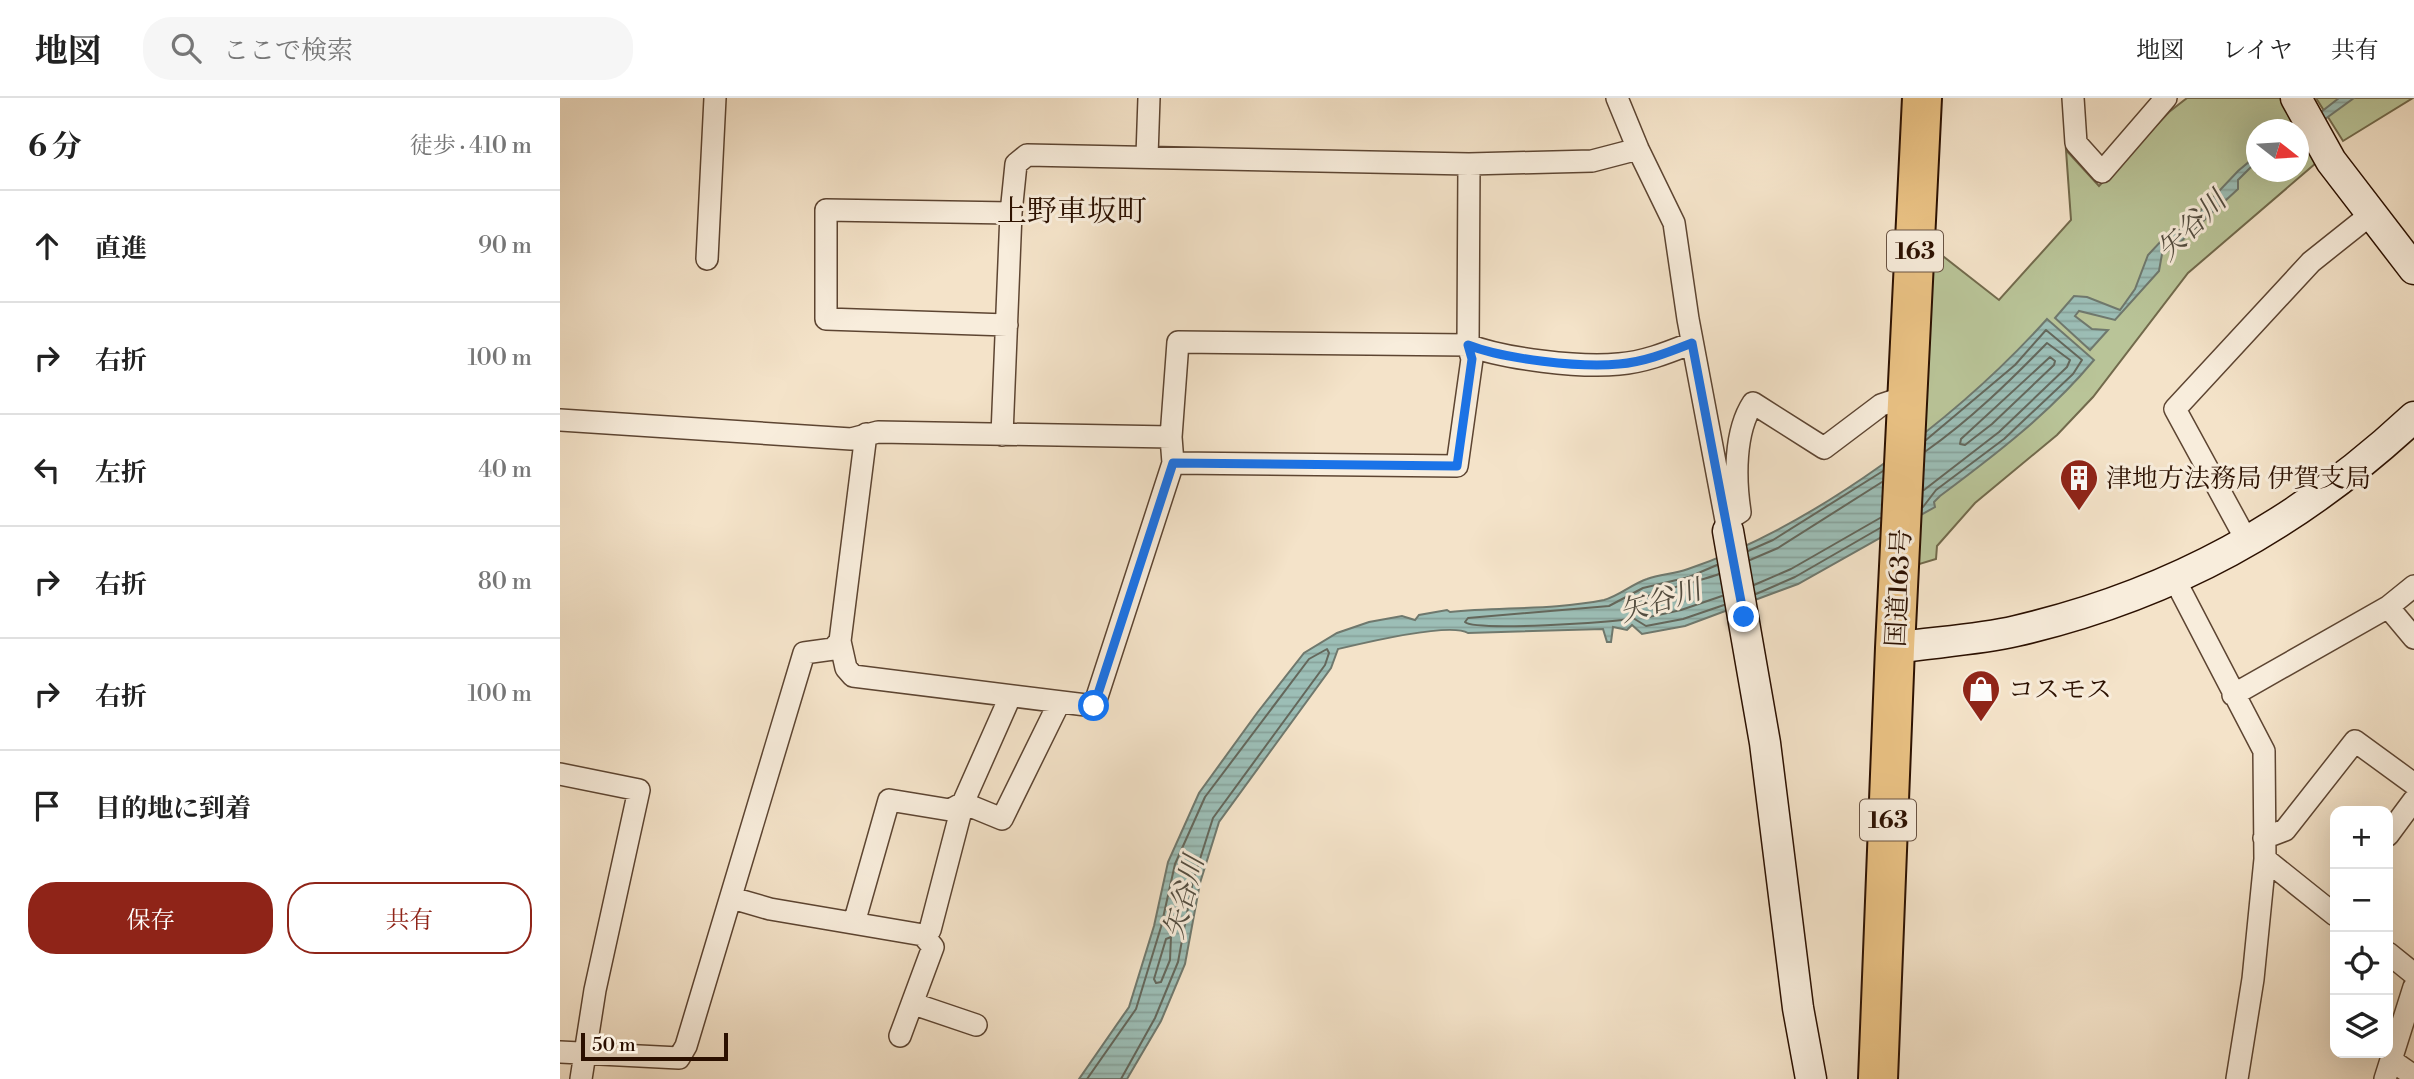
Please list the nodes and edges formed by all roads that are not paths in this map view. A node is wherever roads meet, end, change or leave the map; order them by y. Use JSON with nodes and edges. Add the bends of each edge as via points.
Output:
{"nodes":[{"id":1,"x":715,"y":98,"type":"edge"},
{"id":2,"x":1149,"y":98,"type":"edge"},
{"id":3,"x":1617,"y":98,"type":"edge"},
{"id":4,"x":1923,"y":98,"type":"edge"},
{"id":5,"x":2073,"y":98,"type":"edge"},
{"id":6,"x":2166,"y":98,"type":"edge"},
{"id":7,"x":2296,"y":98,"type":"edge"},
{"id":8,"x":1637,"y":149,"type":"junction"},
{"id":9,"x":1147,"y":156,"type":"junction"},
{"id":10,"x":1469,"y":164,"type":"junction"},
{"id":11,"x":1011,"y":213,"type":"junction"},
{"id":12,"x":2370,"y":215,"type":"junction"},
{"id":13,"x":707,"y":259,"type":"dead end"},
{"id":14,"x":2414,"y":269,"type":"edge"},
{"id":15,"x":1007,"y":325,"type":"junction"},
{"id":16,"x":1692,"y":343,"type":"junction"},
{"id":17,"x":1468,"y":345,"type":"junction"},
{"id":18,"x":1907,"y":400,"type":"junction"},
{"id":19,"x":2414,"y":417,"type":"edge"},
{"id":20,"x":560,"y":421,"type":"edge"},
{"id":21,"x":866,"y":434,"type":"junction"},
{"id":22,"x":1002,"y":435,"type":"junction"},
{"id":23,"x":1171,"y":437,"type":"junction"},
{"id":24,"x":1173,"y":463,"type":"junction"},
{"id":25,"x":1727,"y":526,"type":"junction"},
{"id":26,"x":2248,"y":543,"type":"junction"},
{"id":27,"x":2175,"y":580,"type":"junction"},
{"id":28,"x":2414,"y":586,"type":"edge"},
{"id":29,"x":2388,"y":607,"type":"junction"},
{"id":30,"x":2414,"y":638,"type":"edge"},
{"id":31,"x":841,"y":641,"type":"junction"},
{"id":32,"x":1895,"y":648,"type":"junction"},
{"id":33,"x":2233,"y":695,"type":"junction"},
{"id":34,"x":1010,"y":697,"type":"junction"},
{"id":35,"x":1059,"y":703,"type":"junction"},
{"id":36,"x":560,"y":774,"type":"edge"},
{"id":37,"x":2414,"y":784,"type":"edge"},
{"id":38,"x":2414,"y":800,"type":"edge"},
{"id":39,"x":963,"y":803,"type":"junction"},
{"id":40,"x":2393,"y":828,"type":"edge"},
{"id":41,"x":2265,"y":849,"type":"junction"},
{"id":42,"x":732,"y":898,"type":"junction"},
{"id":43,"x":2330,"y":907,"type":"edge"},
{"id":44,"x":854,"y":923,"type":"junction"},
{"id":45,"x":923,"y":935,"type":"junction"},
{"id":46,"x":2414,"y":987,"type":"edge"},
{"id":47,"x":914,"y":1004,"type":"junction"},
{"id":48,"x":976,"y":1025,"type":"dead end"},
{"id":49,"x":900,"y":1036,"type":"dead end"},
{"id":50,"x":560,"y":1052,"type":"edge"},
{"id":51,"x":583,"y":1053,"type":"junction"},
{"id":52,"x":2388,"y":1069,"type":"edge"},
{"id":53,"x":2414,"y":1076,"type":"edge"},
{"id":54,"x":581,"y":1079,"type":"edge"},
{"id":55,"x":1811,"y":1079,"type":"edge"},
{"id":56,"x":1878,"y":1079,"type":"edge"},
{"id":57,"x":2237,"y":1079,"type":"edge"}],
"edges":[{"from":1,"to":13,"type":"street"},
{"from":2,"to":9,"type":"street"},
{"from":3,"to":8,"type":"street"},
{"from":4,"to":18,"type":"highway","name":"国道163号","number":"163"},
{"from":5,"to":6,"type":"street","via":[[2076,143],[2102,172]]},
{"from":7,"to":12,"type":"street"},
{"from":8,"to":10,"type":"street","via":[[1592,161]]},
{"from":8,"to":16,"type":"street","via":[[1674,223]]},
{"from":9,"to":10,"type":"street"},
{"from":9,"to":11,"type":"street","via":[[1027,155],[1016,164]]},
{"from":10,"to":17,"type":"street"},
{"from":11,"to":15,"type":"street"},
{"from":11,"to":15,"type":"street","via":[[826,211],[826,319]]},
{"from":12,"to":14,"type":"street"},
{"from":12,"to":26,"type":"street","via":[[2311,262],[2175,409]]},
{"from":15,"to":22,"type":"street"},
{"from":16,"to":17,"type":"street","via":[[1657,357],[1618,364],[1545,360]]},
{"from":16,"to":25,"type":"street"},
{"from":17,"to":23,"type":"street","via":[[1178,342]]},
{"from":17,"to":24,"type":"street","via":[[1472,359],[1457,466]]},
{"from":18,"to":25,"type":"street","via":[[1881,405],[1824,448],[1753,403],[1745,414],[1740,439],[1740,512]]},
{"from":18,"to":32,"type":"highway","name":"国道163号","number":"163"},
{"from":19,"to":26,"type":"street","via":[[2346,477]]},
{"from":20,"to":21,"type":"street","via":[[851,439]]},
{"from":21,"to":22,"type":"street"},
{"from":21,"to":31,"type":"street"},
{"from":22,"to":23,"type":"street"},
{"from":23,"to":24,"type":"street"},
{"from":24,"to":35,"type":"street","via":[[1094,706]]},
{"from":25,"to":55,"type":"street","via":[[1765,743]]},
{"from":26,"to":27,"type":"street"},
{"from":27,"to":32,"type":"street","via":[[2014,632]]},
{"from":27,"to":33,"type":"street"},
{"from":28,"to":29,"type":"street"},
{"from":29,"to":30,"type":"street"},
{"from":29,"to":33,"type":"street"},
{"from":31,"to":34,"type":"street","via":[[846,668],[853,676]]},
{"from":31,"to":42,"type":"street","via":[[833,649],[804,653]]},
{"from":32,"to":56,"type":"highway","name":"国道163号","number":"163"},
{"from":33,"to":41,"type":"street","via":[[2263,751]]},
{"from":34,"to":35,"type":"street"},
{"from":34,"to":39,"type":"street"},
{"from":35,"to":39,"type":"street","via":[[1002,819]]},
{"from":36,"to":51,"type":"street","via":[[639,790]]},
{"from":37,"to":41,"type":"street","via":[[2355,741]]},
{"from":38,"to":40,"type":"street"},
{"from":39,"to":44,"type":"street","via":[[950,810],[889,800]]},
{"from":39,"to":45,"type":"street","via":[[930,930]]},
{"from":41,"to":43,"type":"street"},
{"from":41,"to":57,"type":"street","via":[[2253,979]]},
{"from":42,"to":44,"type":"street"},
{"from":42,"to":51,"type":"street","via":[[679,1058]]},
{"from":44,"to":45,"type":"street"},
{"from":45,"to":47,"type":"street","via":[[933,947]]},
{"from":46,"to":52,"type":"street"},
{"from":47,"to":48,"type":"street"},
{"from":47,"to":49,"type":"street"},
{"from":50,"to":51,"type":"street"},
{"from":51,"to":54,"type":"street"},
{"from":52,"to":53,"type":"street"}]}
